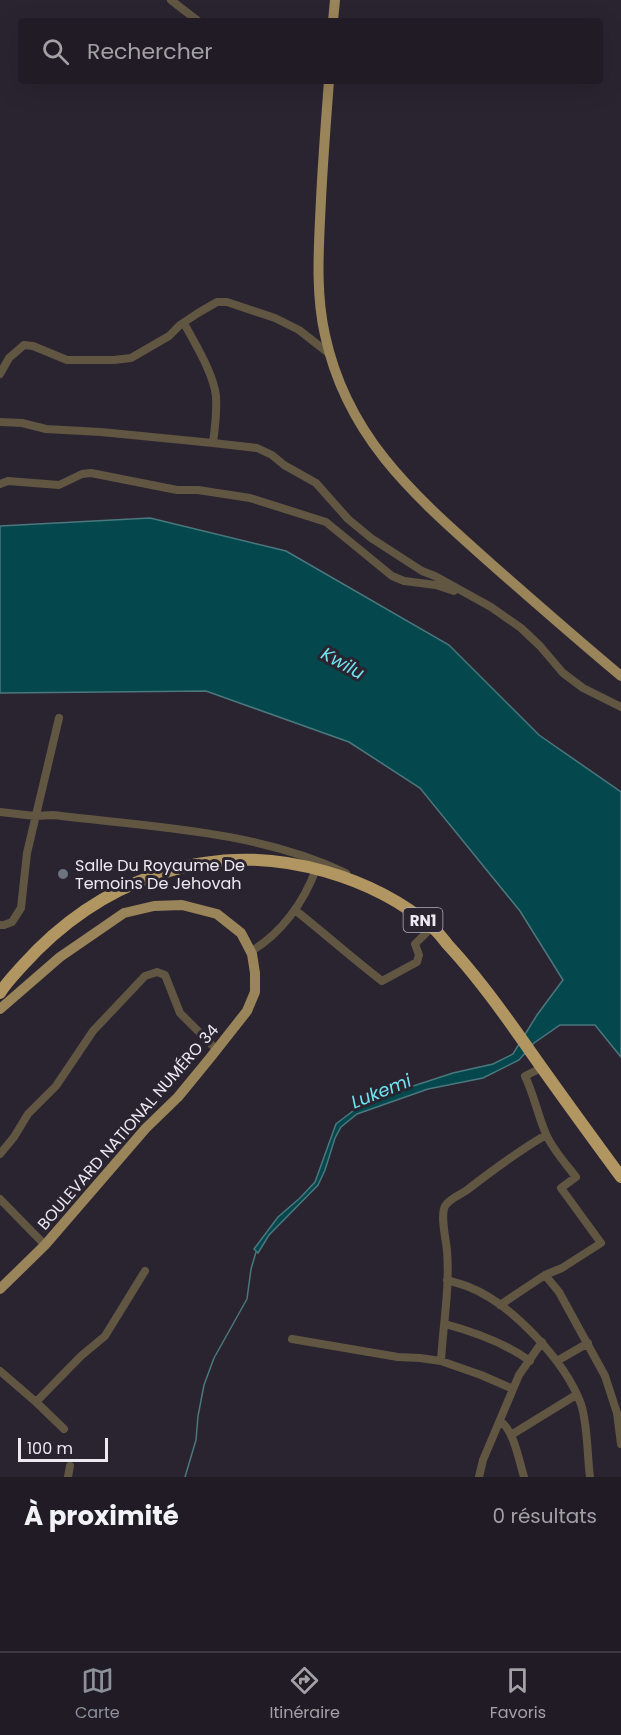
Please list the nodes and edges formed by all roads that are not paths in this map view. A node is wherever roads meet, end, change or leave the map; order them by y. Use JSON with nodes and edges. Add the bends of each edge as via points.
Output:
{"nodes":[{"id":1,"x":335,"y":0,"type":"edge"},
{"id":2,"x":172,"y":1,"type":"edge"},
{"id":3,"x":194,"y":18,"type":"edge"},
{"id":4,"x":333,"y":18,"type":"edge"},
{"id":5,"x":329,"y":84,"type":"edge"},
{"id":6,"x":184,"y":323,"type":"junction"},
{"id":7,"x":331,"y":355,"type":"junction"},
{"id":8,"x":0,"y":374,"type":"edge"},
{"id":9,"x":0,"y":422,"type":"edge"},
{"id":10,"x":213,"y":443,"type":"junction"},
{"id":11,"x":0,"y":484,"type":"edge"},
{"id":12,"x":463,"y":592,"type":"junction"},
{"id":13,"x":621,"y":676,"type":"edge"},
{"id":14,"x":621,"y":707,"type":"edge"},
{"id":15,"x":58,"y":718,"type":"dead end"},
{"id":16,"x":0,"y":812,"type":"edge"},
{"id":17,"x":35,"y":816,"type":"junction"},
{"id":18,"x":316,"y":869,"type":"junction"},
{"id":19,"x":380,"y":893,"type":"junction"},
{"id":20,"x":295,"y":910,"type":"junction"},
{"id":21,"x":0,"y":925,"type":"edge"},
{"id":22,"x":432,"y":927,"type":"junction"},
{"id":23,"x":250,"y":952,"type":"junction"},
{"id":24,"x":0,"y":993,"type":"edge"},
{"id":25,"x":0,"y":1009,"type":"edge"},
{"id":26,"x":216,"y":1049,"type":"junction"},
{"id":27,"x":541,"y":1067,"type":"junction"},
{"id":28,"x":546,"y":1135,"type":"junction"},
{"id":29,"x":0,"y":1154,"type":"edge"},
{"id":30,"x":621,"y":1177,"type":"edge"},
{"id":31,"x":0,"y":1199,"type":"edge"},
{"id":32,"x":45,"y":1245,"type":"junction"},
{"id":33,"x":145,"y":1271,"type":"dead end"},
{"id":34,"x":544,"y":1275,"type":"junction"},
{"id":35,"x":447,"y":1280,"type":"junction"},
{"id":36,"x":0,"y":1289,"type":"edge"},
{"id":37,"x":500,"y":1305,"type":"junction"},
{"id":38,"x":445,"y":1324,"type":"junction"},
{"id":39,"x":292,"y":1339,"type":"dead end"},
{"id":40,"x":542,"y":1342,"type":"junction"},
{"id":41,"x":588,"y":1343,"type":"junction"},
{"id":42,"x":441,"y":1361,"type":"junction"},
{"id":43,"x":530,"y":1361,"type":"junction"},
{"id":44,"x":557,"y":1361,"type":"junction"},
{"id":45,"x":0,"y":1371,"type":"edge"},
{"id":46,"x":513,"y":1389,"type":"junction"},
{"id":47,"x":576,"y":1395,"type":"junction"},
{"id":48,"x":36,"y":1402,"type":"junction"},
{"id":49,"x":500,"y":1421,"type":"junction"},
{"id":50,"x":64,"y":1429,"type":"dead end"},
{"id":51,"x":511,"y":1435,"type":"junction"},
{"id":52,"x":621,"y":1444,"type":"edge"},
{"id":53,"x":70,"y":1466,"type":"dead end"},
{"id":54,"x":68,"y":1477,"type":"edge"},
{"id":55,"x":479,"y":1477,"type":"edge"},
{"id":56,"x":524,"y":1477,"type":"edge"},
{"id":57,"x":590,"y":1477,"type":"edge"}],
"edges":[{"from":1,"to":4,"type":"main road"},
{"from":2,"to":3,"type":"street"},
{"from":5,"to":7,"type":"main road","via":[[318,278]]},
{"from":6,"to":7,"type":"street","via":[[217,302],[227,302],[276,318]]},
{"from":6,"to":8,"type":"street","via":[[131,358],[67,360],[24,345],[9,358]]},
{"from":6,"to":10,"type":"street","via":[[216,394]]},
{"from":7,"to":13,"type":"main road","via":[[359,423],[405,484]]},
{"from":9,"to":10,"type":"street"},
{"from":10,"to":12,"type":"street","via":[[257,448],[272,455],[316,483],[371,538],[422,572]]},
{"from":11,"to":12,"type":"street","via":[[8,481],[59,485],[91,473],[177,490],[250,498],[326,522],[398,579]]},
{"from":12,"to":14,"type":"street","via":[[521,628],[563,673],[583,688]]},
{"from":15,"to":17,"type":"street"},
{"from":16,"to":17,"type":"street"},
{"from":17,"to":19,"type":"street","via":[[53,815],[265,844],[330,866]]},
{"from":17,"to":21,"type":"street","via":[[21,908],[12,922]]},
{"from":18,"to":19,"type":"highway","number":"RN1"},
{"from":18,"to":20,"type":"street"},
{"from":18,"to":24,"type":"highway","number":"RN1","via":[[279,862],[225,861],[144,879],[98,901],[51,936]]},
{"from":19,"to":22,"type":"highway","number":"RN1"},
{"from":20,"to":22,"type":"street","via":[[382,981],[417,962],[415,944]]},
{"from":20,"to":23,"type":"street","via":[[268,940]]},
{"from":22,"to":27,"type":"highway","number":"RN1","via":[[462,959]]},
{"from":23,"to":25,"type":"main road","name":"BOULEVARD NATIONAL NUMÉRO 34","via":[[241,933],[217,914],[182,905],[154,906],[124,913],[60,957]]},
{"from":23,"to":26,"type":"main road","name":"BOULEVARD NATIONAL NUMÉRO 34","via":[[255,992],[247,1011]]},
{"from":26,"to":29,"type":"street","via":[[180,1013],[165,975],[157,972],[146,976],[93,1031],[56,1086],[28,1114]]},
{"from":26,"to":32,"type":"main road","name":"BOULEVARD NATIONAL NUMÉRO 34"},
{"from":27,"to":28,"type":"street","via":[[525,1076]]},
{"from":27,"to":30,"type":"highway","number":"RN1"},
{"from":28,"to":34,"type":"street","via":[[576,1177],[561,1188],[601,1243]]},
{"from":28,"to":35,"type":"street","via":[[445,1205]]},
{"from":31,"to":32,"type":"street"},
{"from":32,"to":36,"type":"main road","name":"BOULEVARD NATIONAL NUMÉRO 34"},
{"from":33,"to":48,"type":"street","via":[[105,1336]]},
{"from":34,"to":37,"type":"street"},
{"from":34,"to":41,"type":"street","via":[[559,1292]]},
{"from":35,"to":37,"type":"street","via":[[469,1287]]},
{"from":35,"to":38,"type":"street"},
{"from":37,"to":40,"type":"street"},
{"from":38,"to":42,"type":"street"},
{"from":38,"to":43,"type":"street","via":[[512,1348]]},
{"from":39,"to":42,"type":"street"},
{"from":40,"to":43,"type":"street"},
{"from":40,"to":44,"type":"street"},
{"from":41,"to":44,"type":"street"},
{"from":41,"to":52,"type":"street","via":[[605,1376],[617,1413]]},
{"from":42,"to":46,"type":"street"},
{"from":43,"to":46,"type":"street"},
{"from":44,"to":47,"type":"street"},
{"from":45,"to":48,"type":"street"},
{"from":46,"to":49,"type":"street"},
{"from":47,"to":51,"type":"street"},
{"from":47,"to":57,"type":"street","via":[[587,1441]]},
{"from":48,"to":50,"type":"street"},
{"from":49,"to":51,"type":"street"},
{"from":49,"to":55,"type":"street"},
{"from":51,"to":56,"type":"street"},
{"from":53,"to":54,"type":"street"}]}
